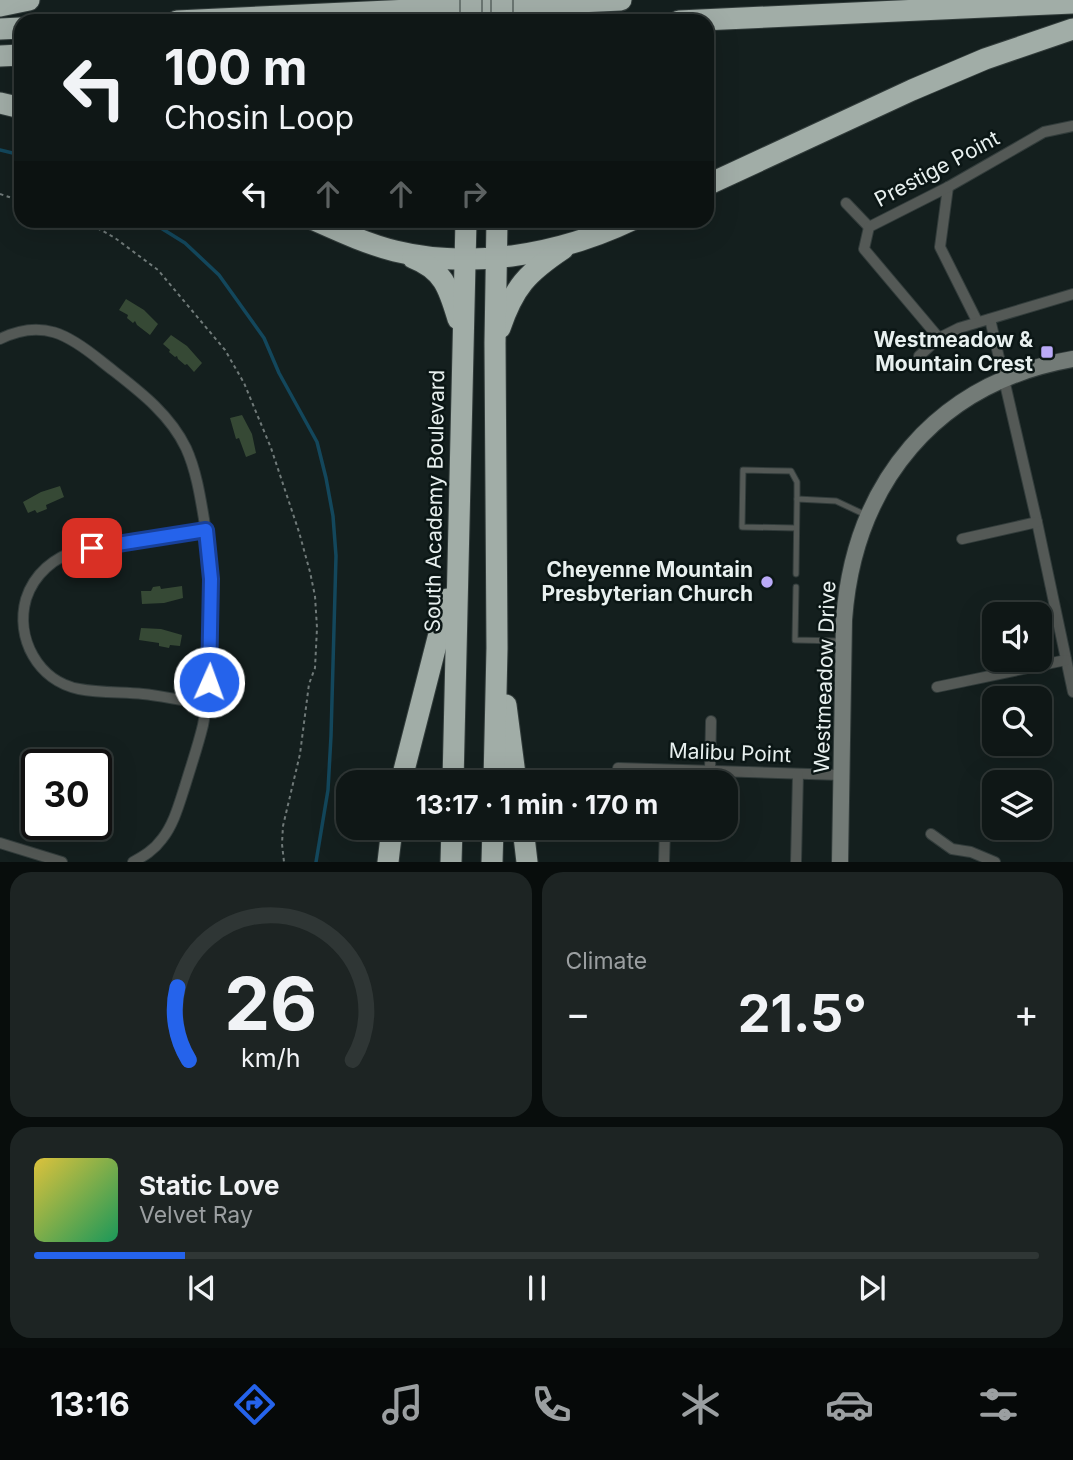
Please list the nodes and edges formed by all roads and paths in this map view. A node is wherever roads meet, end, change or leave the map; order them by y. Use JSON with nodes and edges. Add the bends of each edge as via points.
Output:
{"nodes":[{"id":1,"x":29,"y":0,"type":"edge"},
{"id":2,"x":621,"y":0,"type":"edge"},
{"id":3,"x":1073,"y":3,"type":"edge"},
{"id":4,"x":0,"y":6,"type":"edge"},
{"id":5,"x":325,"y":14,"type":"edge"},
{"id":6,"x":714,"y":19,"type":"edge"},
{"id":7,"x":1073,"y":29,"type":"edge"},
{"id":8,"x":1073,"y":126,"type":"edge"},
{"id":9,"x":714,"y":183,"type":"edge"},
{"id":10,"x":948,"y":187,"type":"junction"},
{"id":11,"x":846,"y":203,"type":"dead end"},
{"id":12,"x":870,"y":227,"type":"junction"},
{"id":13,"x":94,"y":228,"type":"edge"},
{"id":14,"x":332,"y":228,"type":"edge"},
{"id":15,"x":466,"y":228,"type":"edge"},
{"id":16,"x":497,"y":228,"type":"edge"},
{"id":17,"x":612,"y":228,"type":"edge"},
{"id":18,"x":570,"y":245,"type":"junction"},
{"id":19,"x":395,"y":251,"type":"junction"},
{"id":20,"x":496,"y":257,"type":"junction"},
{"id":21,"x":465,"y":260,"type":"junction"},
{"id":22,"x":1073,"y":294,"type":"edge"},
{"id":23,"x":990,"y":319,"type":"junction"},
{"id":24,"x":977,"y":321,"type":"junction"},
{"id":25,"x":939,"y":338,"type":"junction"},
{"id":26,"x":0,"y":339,"type":"edge"},
{"id":27,"x":464,"y":339,"type":"junction"},
{"id":28,"x":495,"y":343,"type":"junction"},
{"id":29,"x":919,"y":356,"type":"dead end"},
{"id":30,"x":1073,"y":359,"type":"edge"},
{"id":31,"x":1003,"y":380,"type":"junction"},
{"id":32,"x":797,"y":499,"type":"junction"},
{"id":33,"x":868,"y":516,"type":"junction"},
{"id":34,"x":459,"y":517,"type":"junction"},
{"id":35,"x":1037,"y":522,"type":"junction"},
{"id":36,"x":796,"y":528,"type":"junction"},
{"id":37,"x":206,"y":530,"type":"junction"},
{"id":38,"x":962,"y":539,"type":"dead end"},
{"id":39,"x":796,"y":574,"type":"dead end"},
{"id":40,"x":796,"y":587,"type":"dead end"},
{"id":41,"x":844,"y":641,"type":"junction"},
{"id":42,"x":497,"y":648,"type":"junction"},
{"id":43,"x":1066,"y":660,"type":"junction"},
{"id":44,"x":937,"y":687,"type":"dead end"},
{"id":45,"x":1073,"y":692,"type":"edge"},
{"id":46,"x":207,"y":703,"type":"junction"},
{"id":47,"x":711,"y":721,"type":"dead end"},
{"id":48,"x":618,"y":768,"type":"dead end"},
{"id":49,"x":404,"y":770,"type":"edge"},
{"id":50,"x":453,"y":770,"type":"edge"},
{"id":51,"x":494,"y":770,"type":"edge"},
{"id":52,"x":514,"y":770,"type":"edge"},
{"id":53,"x":666,"y":770,"type":"edge"},
{"id":54,"x":710,"y":770,"type":"edge"},
{"id":55,"x":738,"y":772,"type":"edge"},
{"id":56,"x":798,"y":774,"type":"junction"},
{"id":57,"x":841,"y":775,"type":"junction"},
{"id":58,"x":931,"y":834,"type":"dead end"},
{"id":59,"x":390,"y":840,"type":"edge"},
{"id":60,"x":452,"y":840,"type":"edge"},
{"id":61,"x":493,"y":840,"type":"edge"},
{"id":62,"x":524,"y":840,"type":"edge"},
{"id":63,"x":665,"y":840,"type":"edge"},
{"id":64,"x":0,"y":843,"type":"edge"},
{"id":65,"x":62,"y":862,"type":"edge"},
{"id":66,"x":133,"y":862,"type":"edge"},
{"id":67,"x":284,"y":862,"type":"edge"},
{"id":68,"x":388,"y":862,"type":"edge"},
{"id":69,"x":451,"y":862,"type":"edge"},
{"id":70,"x":492,"y":862,"type":"edge"},
{"id":71,"x":527,"y":862,"type":"edge"},
{"id":72,"x":664,"y":862,"type":"edge"},
{"id":73,"x":796,"y":862,"type":"edge"},
{"id":74,"x":839,"y":862,"type":"edge"},
{"id":75,"x":995,"y":862,"type":"edge"}],
"edges":[{"from":1,"to":4,"type":"highway"},
{"from":2,"to":5,"type":"highway"},
{"from":3,"to":6,"type":"highway"},
{"from":7,"to":9,"type":"highway","via":[[912,90]]},
{"from":8,"to":10,"type":"street","name":"Prestige Point","via":[[1044,132]]},
{"from":10,"to":12,"type":"street","name":"Prestige Point"},
{"from":10,"to":24,"type":"street","via":[[940,247]]},
{"from":11,"to":12,"type":"street"},
{"from":12,"to":25,"type":"street","name":"Prestige Point","via":[[864,249]]},
{"from":13,"to":67,"type":"path","via":[[158,270],[225,349],[271,448],[299,532],[315,596],[317,628],[315,668],[283,826]]},
{"from":14,"to":19,"type":"highway"},
{"from":15,"to":21,"type":"highway","name":"South Academy Boulevard"},
{"from":16,"to":20,"type":"highway"},
{"from":17,"to":18,"type":"highway"},
{"from":18,"to":20,"type":"highway"},
{"from":18,"to":28,"type":"highway","via":[[544,261],[516,290]]},
{"from":19,"to":21,"type":"highway"},
{"from":19,"to":27,"type":"highway","via":[[439,273],[449,288]]},
{"from":20,"to":21,"type":"highway"},
{"from":20,"to":28,"type":"highway"},
{"from":21,"to":27,"type":"highway","name":"South Academy Boulevard"},
{"from":22,"to":23,"type":"street"},
{"from":23,"to":24,"type":"street"},
{"from":23,"to":31,"type":"street"},
{"from":24,"to":25,"type":"street"},
{"from":25,"to":29,"type":"street"},
{"from":26,"to":37,"type":"street","via":[[34,331],[68,337],[157,407],[190,458]]},
{"from":27,"to":34,"type":"highway","name":"South Academy Boulevard"},
{"from":28,"to":42,"type":"highway"},
{"from":30,"to":31,"type":"street","name":"Westmeadow Drive"},
{"from":31,"to":33,"type":"street","name":"Westmeadow Drive","via":[[940,417],[914,443]]},
{"from":31,"to":35,"type":"street"},
{"from":32,"to":33,"type":"lane","via":[[835,501]]},
{"from":32,"to":36,"type":"lane"},
{"from":32,"to":36,"type":"lane","via":[[797,482],[791,471],[743,470],[742,527]]},
{"from":33,"to":41,"type":"street","name":"Westmeadow Drive","via":[[847,589]]},
{"from":34,"to":49,"type":"highway","via":[[443,618]]},
{"from":34,"to":50,"type":"highway","name":"South Academy Boulevard"},
{"from":35,"to":38,"type":"street"},
{"from":35,"to":43,"type":"street"},
{"from":36,"to":39,"type":"lane"},
{"from":37,"to":46,"type":"street","via":[[211,579]]},
{"from":37,"to":46,"type":"street","via":[[79,550],[61,557],[33,584],[23,622],[34,657],[44,671],[65,684]]},
{"from":40,"to":41,"type":"lane","via":[[795,640]]},
{"from":41,"to":57,"type":"street","name":"Westmeadow Drive"},
{"from":42,"to":51,"type":"highway"},
{"from":42,"to":52,"type":"highway"},
{"from":43,"to":44,"type":"street"},
{"from":43,"to":45,"type":"street"},
{"from":46,"to":66,"type":"street","via":[[198,746],[172,821],[163,839]]},
{"from":47,"to":54,"type":"street"},
{"from":48,"to":53,"type":"street","name":"Malibu Point"},
{"from":55,"to":56,"type":"street","name":"Malibu Point"},
{"from":56,"to":57,"type":"street","name":"Malibu Point"},
{"from":56,"to":73,"type":"street"},
{"from":57,"to":74,"type":"street","name":"Westmeadow Drive"},
{"from":58,"to":75,"type":"street","via":[[952,849]]},
{"from":59,"to":68,"type":"highway"},
{"from":60,"to":69,"type":"highway"},
{"from":61,"to":70,"type":"highway"},
{"from":62,"to":71,"type":"highway"},
{"from":63,"to":72,"type":"street"},
{"from":64,"to":65,"type":"street"}]}
